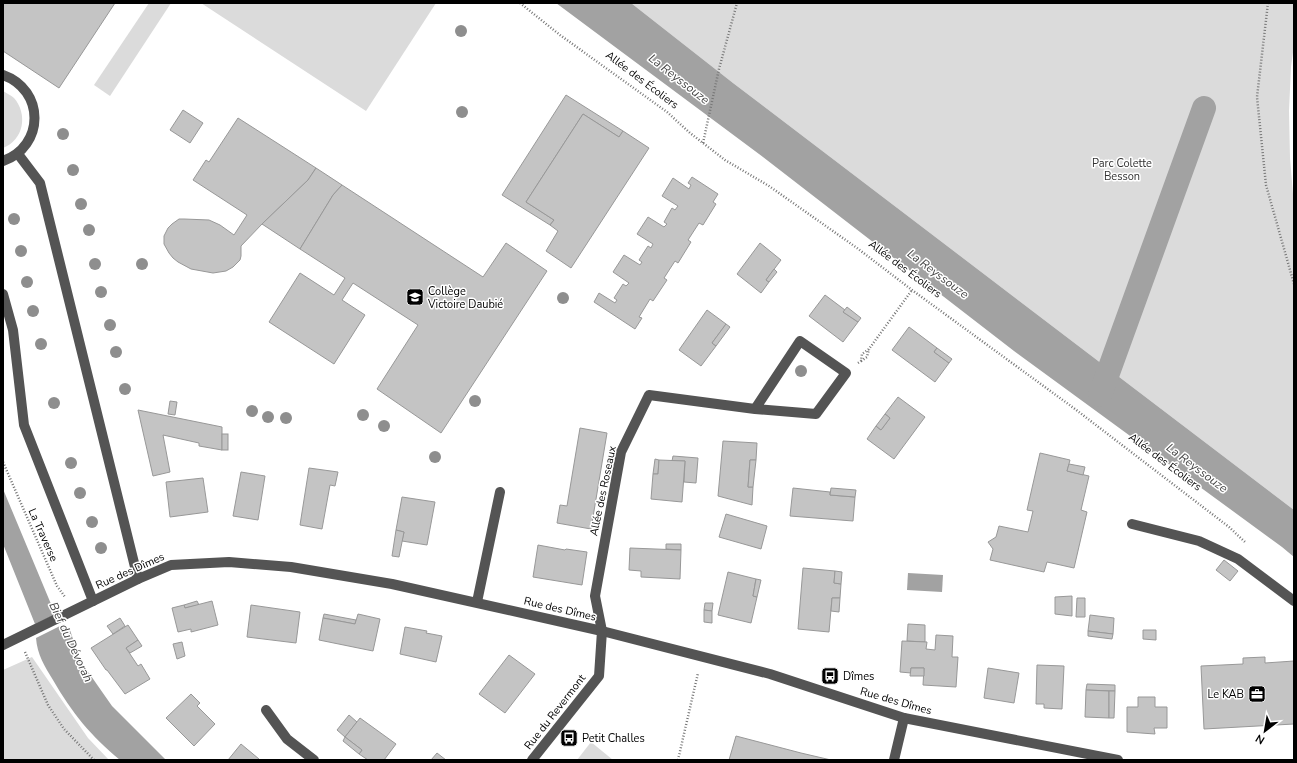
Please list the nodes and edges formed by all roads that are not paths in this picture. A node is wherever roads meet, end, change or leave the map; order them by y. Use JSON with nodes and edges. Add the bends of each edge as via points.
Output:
{"nodes":[{"id":1,"x":3,"y":75,"type":"edge"},
{"id":2,"x":18,"y":154,"type":"junction"},
{"id":3,"x":3,"y":162,"type":"edge"},
{"id":4,"x":3,"y":294,"type":"edge"},
{"id":5,"x":755,"y":409,"type":"junction"},
{"id":6,"x":500,"y":492,"type":"dead end"},
{"id":7,"x":1132,"y":524,"type":"dead end"},
{"id":8,"x":138,"y":579,"type":"junction"},
{"id":9,"x":94,"y":601,"type":"junction"},
{"id":10,"x":1294,"y":601,"type":"edge"},
{"id":11,"x":477,"y":602,"type":"junction"},
{"id":12,"x":602,"y":631,"type":"junction"},
{"id":13,"x":3,"y":645,"type":"edge"},
{"id":14,"x":266,"y":710,"type":"dead end"},
{"id":15,"x":904,"y":718,"type":"junction"},
{"id":16,"x":314,"y":760,"type":"edge"},
{"id":17,"x":532,"y":760,"type":"edge"},
{"id":18,"x":894,"y":760,"type":"edge"},
{"id":19,"x":1118,"y":760,"type":"edge"}],
"edges":[{"from":1,"to":2,"type":"street","via":[[12,78],[23,87],[31,100],[35,114],[34,129],[28,143]]},
{"from":2,"to":3,"type":"street"},
{"from":2,"to":8,"type":"street","via":[[40,183]]},
{"from":4,"to":9,"type":"street","via":[[13,330],[24,424]]},
{"from":5,"to":5,"type":"street","name":"Allée des Roseaux","via":[[816,414],[846,374],[800,341]]},
{"from":5,"to":12,"type":"street","name":"Allée des Roseaux","via":[[649,396],[621,452],[595,596]]},
{"from":6,"to":11,"type":"street"},
{"from":7,"to":10,"type":"street","via":[[1199,541],[1238,559]]},
{"from":8,"to":9,"type":"street","name":"Rue des Dîmes"},
{"from":8,"to":11,"type":"street","name":"Rue des Dîmes","via":[[171,565],[230,562],[291,567]]},
{"from":9,"to":13,"type":"street","name":"Rue des Dîmes"},
{"from":11,"to":12,"type":"street","name":"Rue des Dîmes"},
{"from":12,"to":15,"type":"street","name":"Rue des Dîmes","via":[[770,674]]},
{"from":12,"to":17,"type":"street","name":"Rue du Revermont","via":[[599,676]]},
{"from":14,"to":16,"type":"street","via":[[287,739]]},
{"from":15,"to":18,"type":"street"},
{"from":15,"to":19,"type":"street","name":"Rue des Dîmes"}]}
